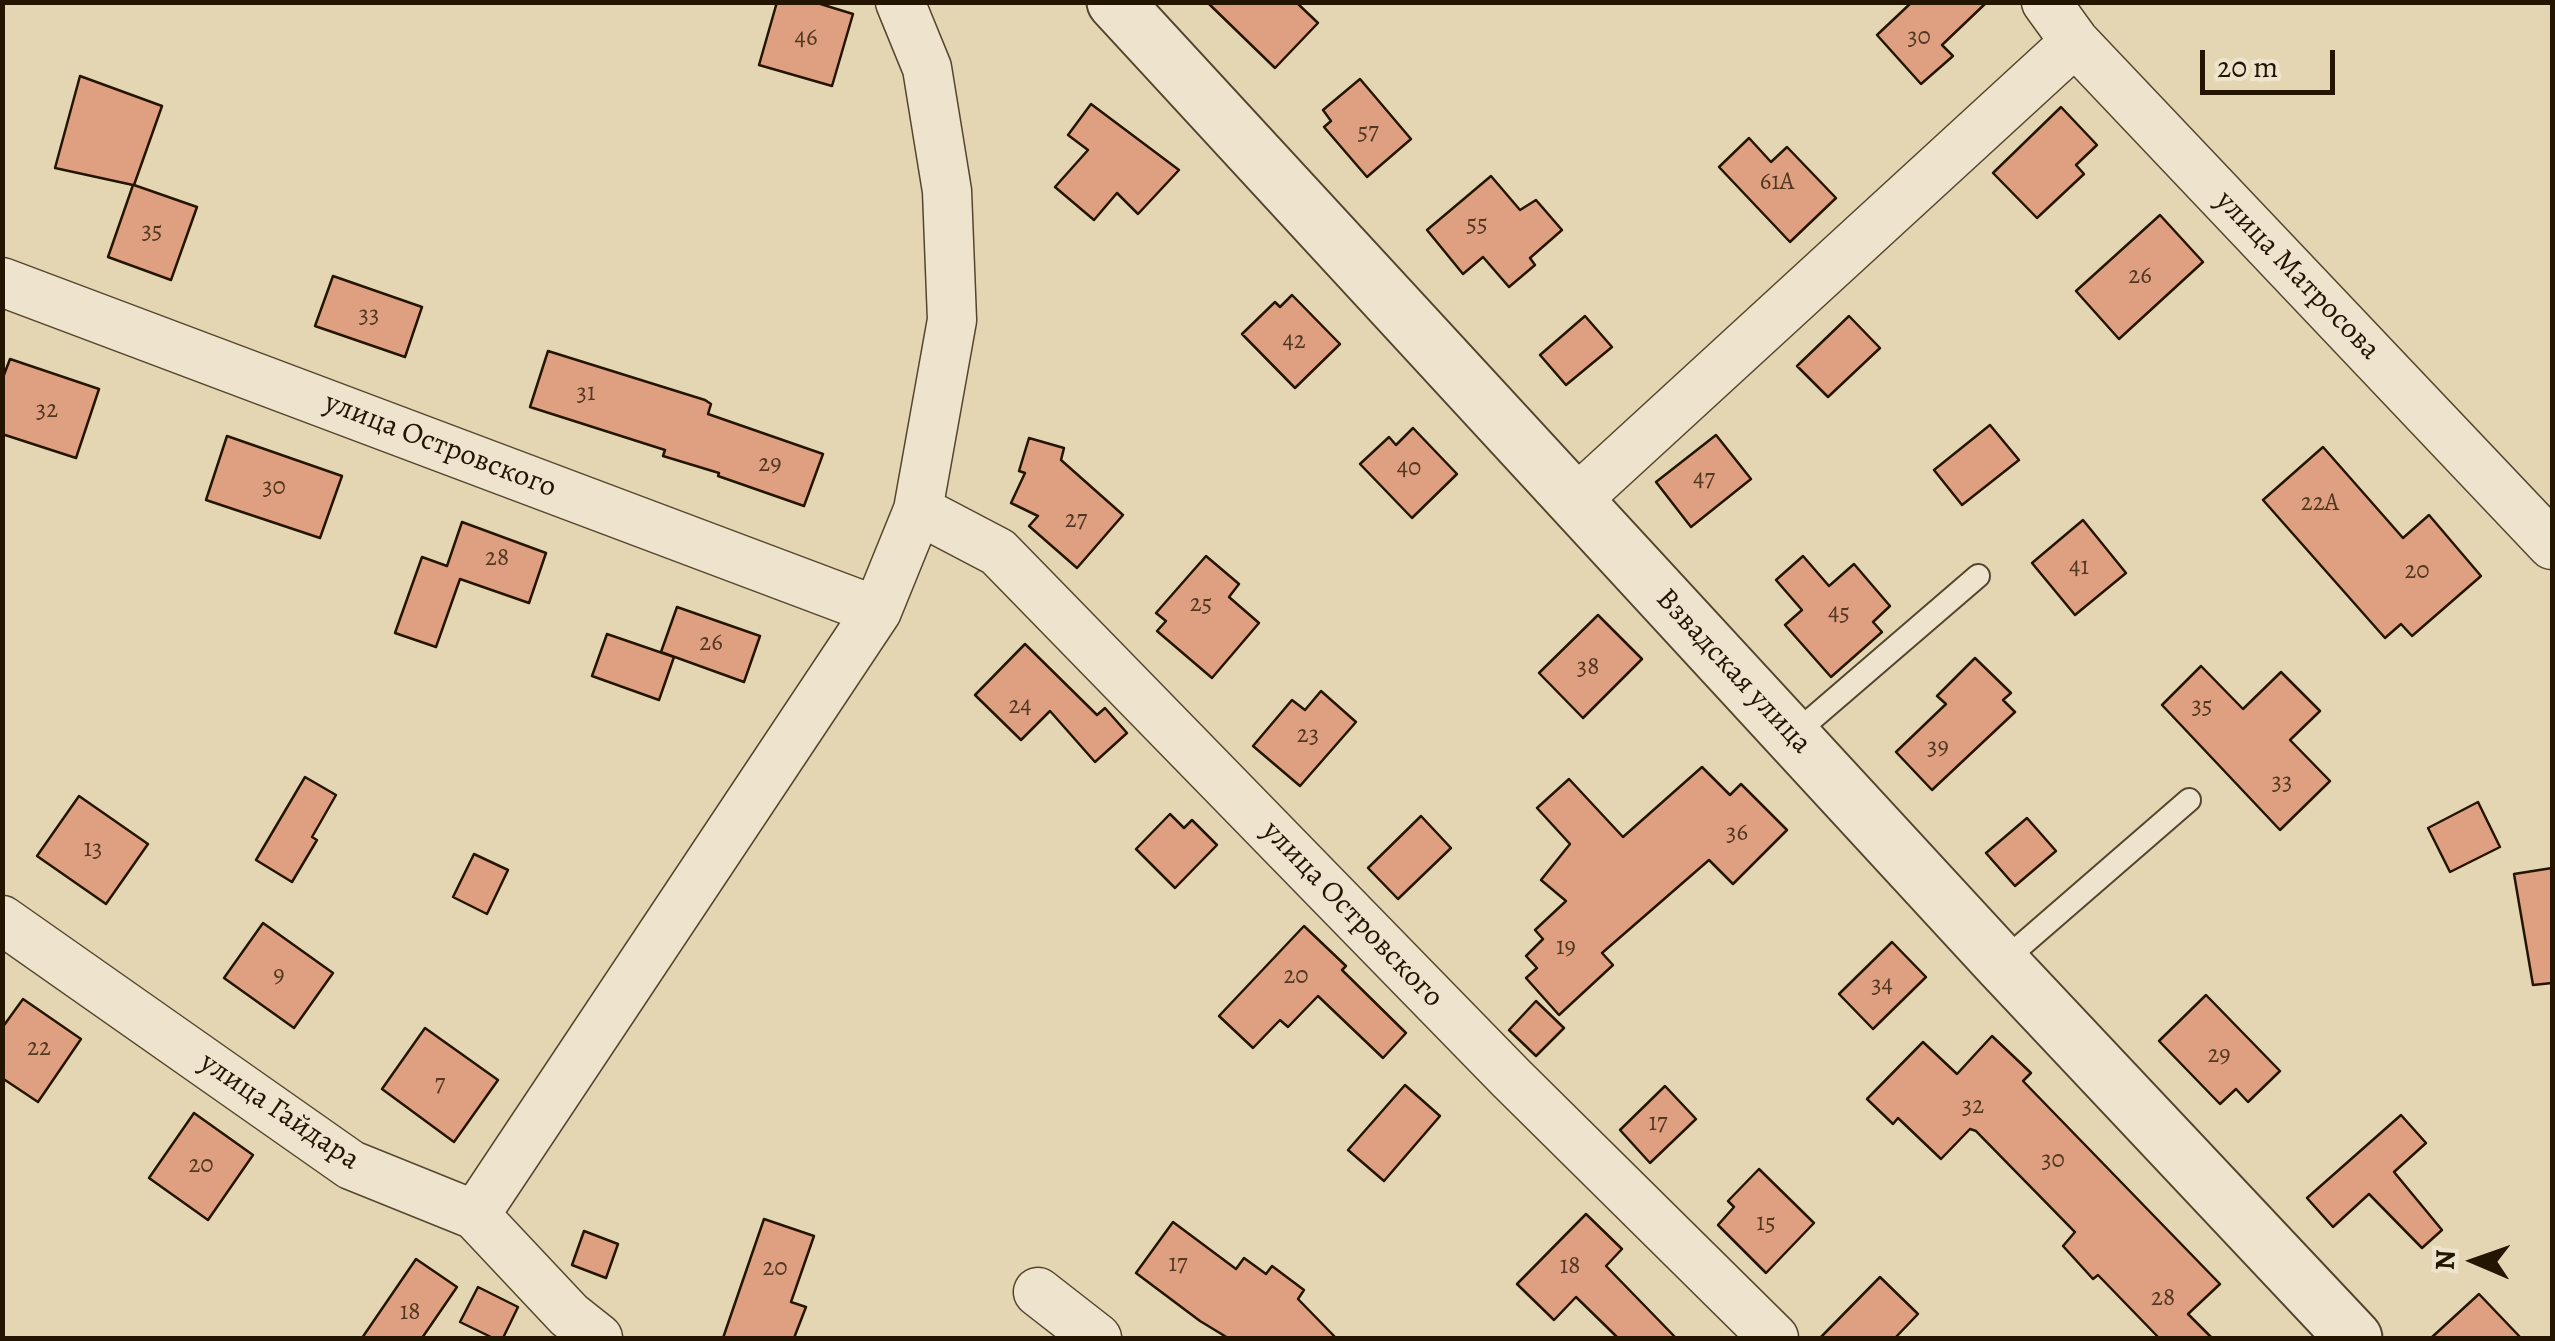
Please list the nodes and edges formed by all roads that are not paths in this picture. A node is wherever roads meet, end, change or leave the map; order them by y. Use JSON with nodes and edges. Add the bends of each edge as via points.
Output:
{"nodes":[{"id":1,"x":900,"y":2,"type":"edge"},
{"id":2,"x":1114,"y":2,"type":"edge"},
{"id":3,"x":2046,"y":2,"type":"edge"},
{"id":4,"x":2075,"y":42,"type":"junction"},
{"id":5,"x":2,"y":282,"type":"edge"},
{"id":6,"x":1574,"y":501,"type":"junction"},
{"id":7,"x":918,"y":510,"type":"junction"},
{"id":8,"x":2552,"y":544,"type":"edge"},
{"id":9,"x":1978,"y":576,"type":"dead end"},
{"id":10,"x":878,"y":611,"type":"junction"},
{"id":11,"x":1792,"y":736,"type":"junction"},
{"id":12,"x":2189,"y":800,"type":"dead end"},
{"id":13,"x":2,"y":920,"type":"edge"},
{"id":14,"x":2001,"y":963,"type":"junction"},
{"id":15,"x":475,"y":1214,"type":"junction"},
{"id":16,"x":1038,"y":1292,"type":"dead end"},
{"id":17,"x":598,"y":1338,"type":"edge"},
{"id":18,"x":1097,"y":1338,"type":"edge"},
{"id":19,"x":1774,"y":1338,"type":"edge"},
{"id":20,"x":2354,"y":1338,"type":"edge"}],
"edges":[{"from":1,"to":7,"type":"street","via":[[927,68],[947,190],[952,320]]},
{"from":2,"to":6,"type":"street","name":"Взвадская улица"},
{"from":3,"to":4,"type":"street","name":"улица Матросова"},
{"from":4,"to":6,"type":"street"},
{"from":4,"to":8,"type":"street","name":"улица Матросова"},
{"from":5,"to":10,"type":"street","name":"улица Островского"},
{"from":6,"to":11,"type":"street","name":"Взвадская улица"},
{"from":7,"to":10,"type":"street"},
{"from":7,"to":19,"type":"street","name":"улица Островского","via":[[998,552]]},
{"from":9,"to":11,"type":"lane"},
{"from":10,"to":15,"type":"street"},
{"from":11,"to":14,"type":"street","name":"Взвадская улица"},
{"from":12,"to":14,"type":"lane"},
{"from":13,"to":15,"type":"street","name":"улица Гайдара","via":[[350,1165]]},
{"from":14,"to":20,"type":"street","name":"Взвадская улица"},
{"from":15,"to":17,"type":"street","name":"улица Гайдара"},
{"from":16,"to":18,"type":"street"}]}
